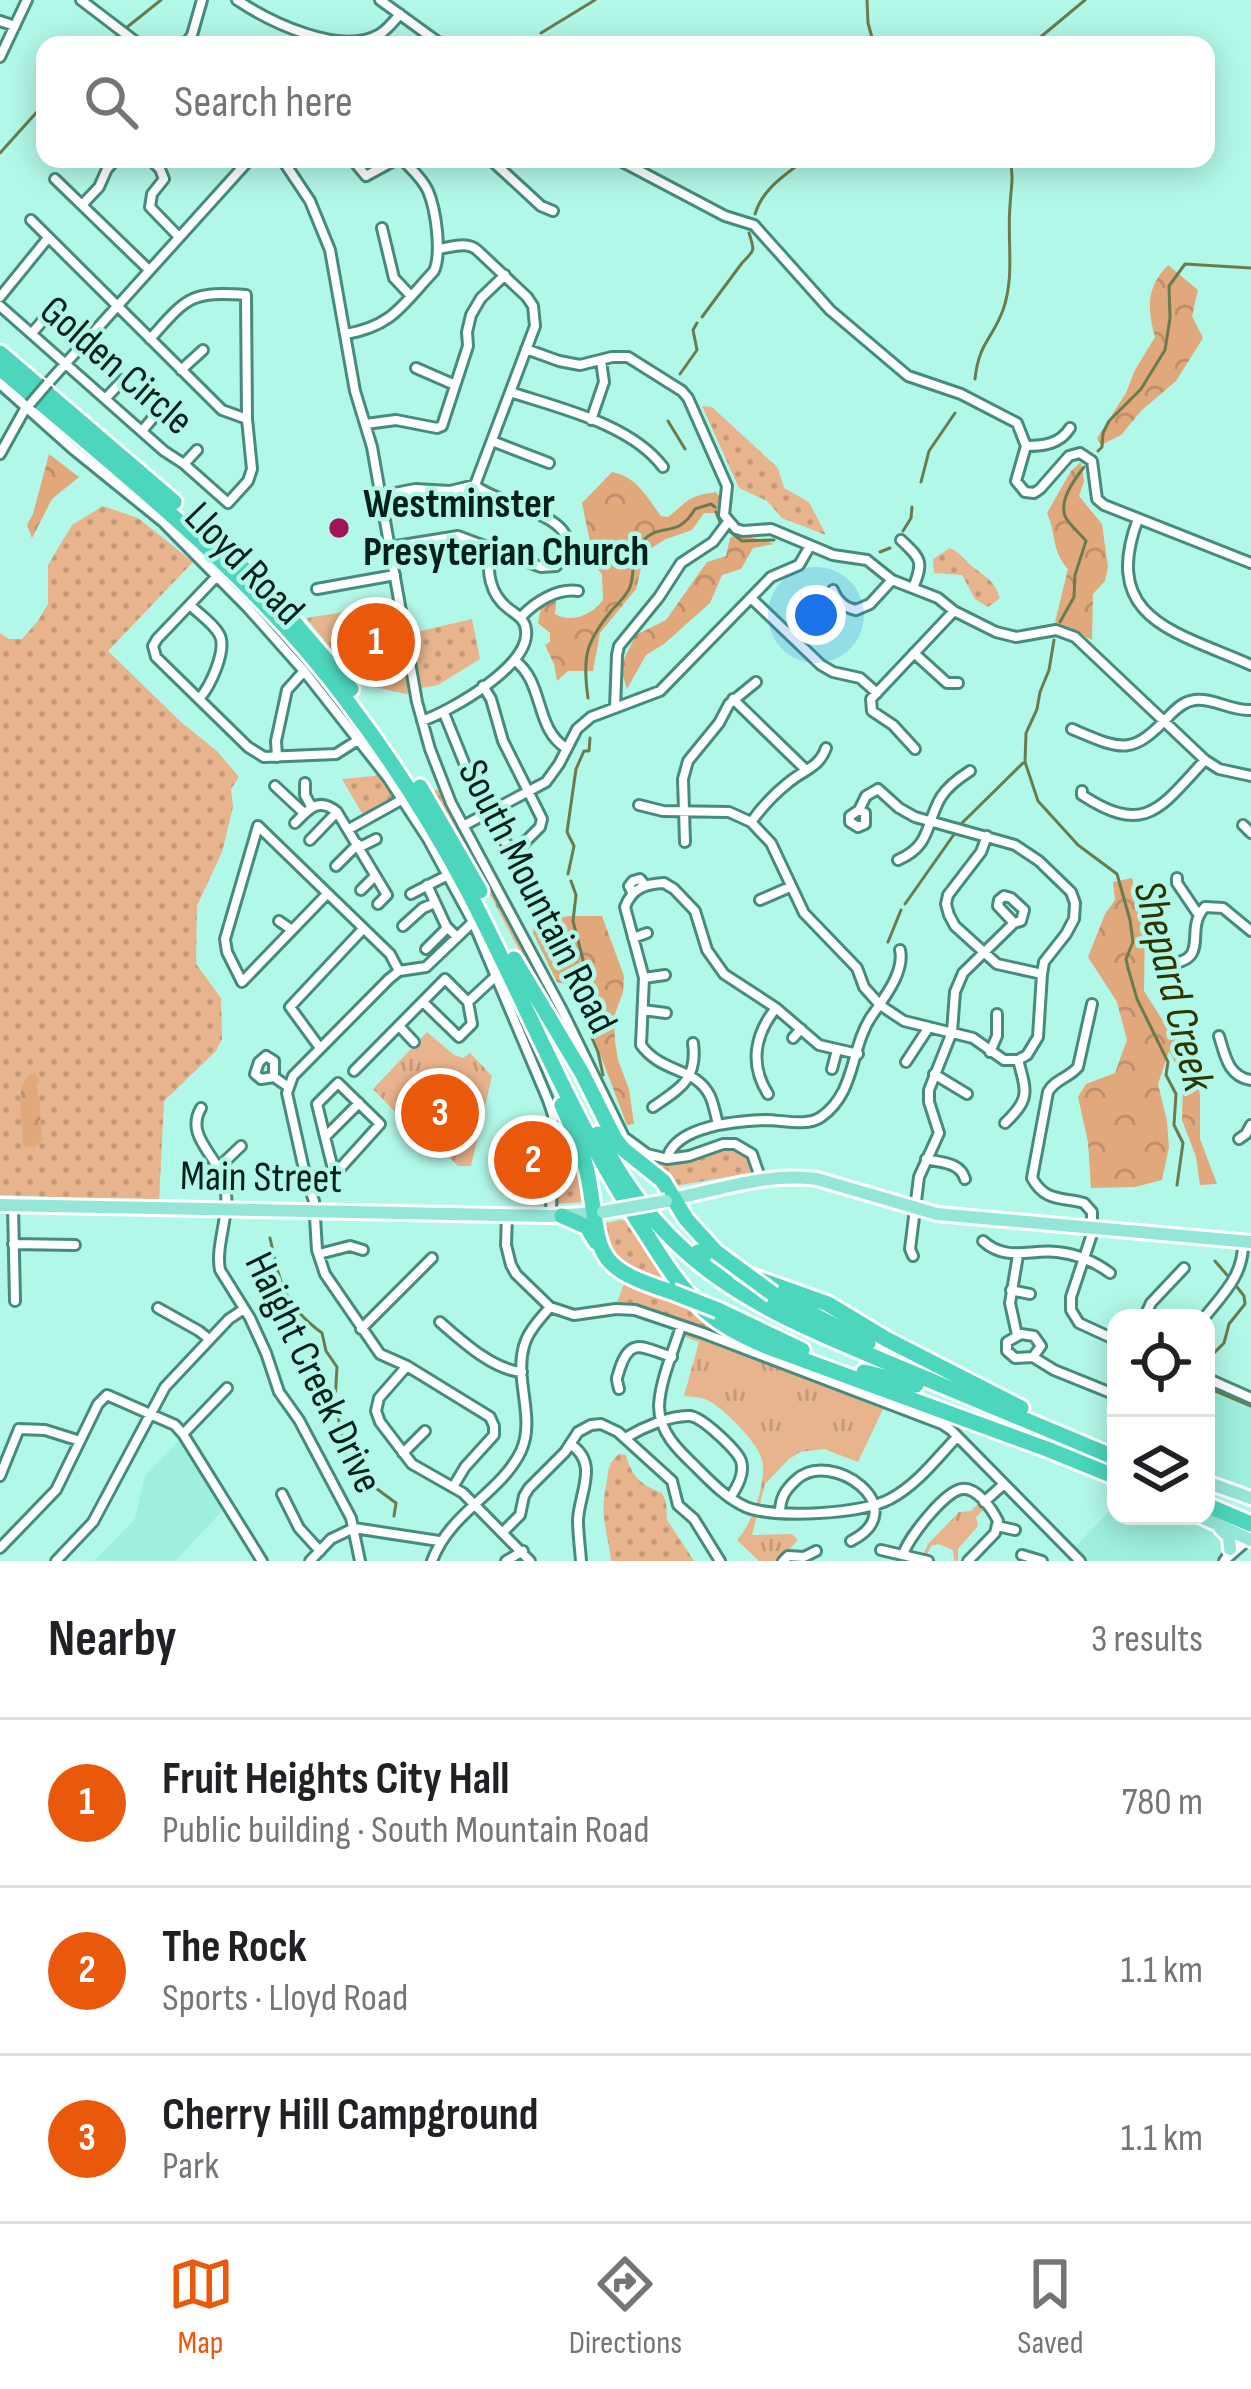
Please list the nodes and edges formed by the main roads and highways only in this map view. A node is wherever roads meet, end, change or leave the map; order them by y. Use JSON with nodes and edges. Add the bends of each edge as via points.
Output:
{"nodes":[{"id":1,"x":0,"y":353,"type":"edge"},
{"id":2,"x":0,"y":368,"type":"edge"},
{"id":3,"x":507,"y":970,"type":"junction"},
{"id":4,"x":553,"y":1115,"type":"road end"},
{"id":5,"x":583,"y":1157,"type":"junction"},
{"id":6,"x":624,"y":1188,"type":"junction"},
{"id":7,"x":693,"y":1196,"type":"junction"},
{"id":8,"x":670,"y":1200,"type":"junction"},
{"id":9,"x":7,"y":1206,"type":"edge"},
{"id":10,"x":598,"y":1213,"type":"junction"},
{"id":11,"x":557,"y":1216,"type":"junction"},
{"id":12,"x":693,"y":1228,"type":"junction"},
{"id":13,"x":1247,"y":1241,"type":"edge"},
{"id":14,"x":600,"y":1246,"type":"junction"},
{"id":15,"x":806,"y":1312,"type":"junction"},
{"id":16,"x":933,"y":1363,"type":"junction"},
{"id":17,"x":916,"y":1385,"type":"junction"},
{"id":18,"x":972,"y":1397,"type":"junction"},
{"id":19,"x":1107,"y":1443,"type":"edge"},
{"id":20,"x":1107,"y":1454,"type":"edge"},
{"id":21,"x":1107,"y":1464,"type":"edge"},
{"id":22,"x":1107,"y":1474,"type":"edge"},
{"id":23,"x":1215,"y":1491,"type":"edge"},
{"id":24,"x":1215,"y":1501,"type":"edge"},
{"id":25,"x":1215,"y":1509,"type":"edge"},
{"id":26,"x":1215,"y":1519,"type":"edge"},
{"id":27,"x":1248,"y":1524,"type":"edge"},
{"id":28,"x":1215,"y":1525,"type":"edge"},
{"id":29,"x":1226,"y":1557,"type":"edge"}],
"edges":[{"from":1,"to":3,"type":"highway","via":[[198,524],[303,631],[421,789],[466,864]]},
{"from":2,"to":3,"type":"highway","via":[[189,529],[310,654],[405,783]]},
{"from":3,"to":5,"type":"highway"},
{"from":3,"to":6,"type":"highway","via":[[597,1155]]},
{"from":3,"to":8,"type":"highway","via":[[582,1073],[615,1139],[655,1172]]},
{"from":4,"to":5,"type":"highway"},
{"from":5,"to":10,"type":"highway"},
{"from":6,"to":16,"type":"highway","via":[[712,1261],[828,1304]]},
{"from":6,"to":17,"type":"highway","via":[[670,1252],[728,1298]]},
{"from":6,"to":18,"type":"highway","via":[[685,1251],[749,1300]]},
{"from":6,"to":22,"type":"highway","via":[[679,1283],[721,1324]]},
{"from":7,"to":8,"type":"main road","name":"Main Street"},
{"from":7,"to":12,"type":"highway"},
{"from":7,"to":13,"type":"main road","name":"Main Street","via":[[767,1179],[817,1179],[938,1214]]},
{"from":8,"to":10,"type":"main road","name":"Main Street","bridge":true},
{"from":8,"to":12,"type":"highway"},
{"from":9,"to":11,"type":"main road","name":"Main Street"},
{"from":10,"to":11,"type":"main road","name":"Main Street"},
{"from":10,"to":14,"type":"highway"},
{"from":11,"to":14,"type":"highway","via":[[587,1227]]},
{"from":12,"to":15,"type":"highway","bridge":true},
{"from":14,"to":17,"type":"highway","bridge":true,"via":[[624,1274],[803,1351]]},
{"from":15,"to":16,"type":"highway"},
{"from":15,"to":18,"type":"highway"},
{"from":16,"to":19,"type":"highway"},
{"from":17,"to":21,"type":"highway"},
{"from":18,"to":20,"type":"highway"},
{"from":23,"to":27,"type":"main road"},
{"from":24,"to":27,"type":"highway"},
{"from":25,"to":27,"type":"highway"},
{"from":26,"to":27,"type":"main road"},
{"from":28,"to":29,"type":"main road","via":[[1229,1537]]}]}
